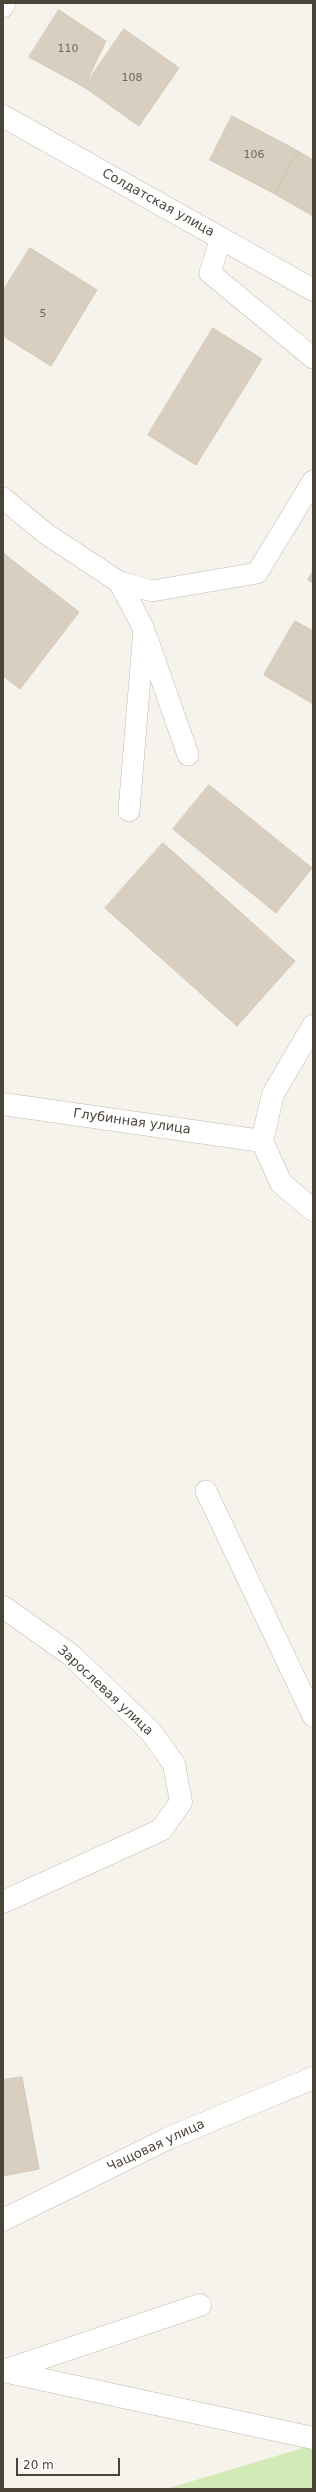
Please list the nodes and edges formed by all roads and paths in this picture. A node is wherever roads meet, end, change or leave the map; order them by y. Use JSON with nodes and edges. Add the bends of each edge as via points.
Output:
{"nodes":[{"id":1,"x":5,"y":3,"type":"edge"},
{"id":2,"x":3,"y":7,"type":"edge"},
{"id":3,"x":3,"y":116,"type":"edge"},
{"id":4,"x":221,"y":238,"type":"junction"},
{"id":5,"x":313,"y":290,"type":"edge"},
{"id":6,"x":313,"y":358,"type":"edge"},
{"id":7,"x":313,"y":481,"type":"edge"},
{"id":8,"x":3,"y":498,"type":"edge"},
{"id":9,"x":119,"y":582,"type":"junction"},
{"id":10,"x":144,"y":629,"type":"junction"},
{"id":11,"x":188,"y":755,"type":"dead end"},
{"id":12,"x":129,"y":811,"type":"dead end"},
{"id":13,"x":313,"y":1026,"type":"edge"},
{"id":14,"x":3,"y":1104,"type":"edge"},
{"id":15,"x":262,"y":1141,"type":"junction"},
{"id":16,"x":313,"y":1210,"type":"edge"},
{"id":17,"x":206,"y":1491,"type":"dead end"},
{"id":18,"x":3,"y":1607,"type":"edge"},
{"id":19,"x":313,"y":1716,"type":"edge"},
{"id":20,"x":3,"y":1902,"type":"edge"},
{"id":21,"x":313,"y":2078,"type":"edge"},
{"id":22,"x":3,"y":2220,"type":"edge"},
{"id":23,"x":200,"y":2305,"type":"dead end"},
{"id":24,"x":3,"y":2371,"type":"edge"},
{"id":25,"x":313,"y":2438,"type":"edge"}],
"edges":[{"from":1,"to":2,"type":"lane"},
{"from":3,"to":4,"type":"street","name":"Солдатская улица"},
{"from":4,"to":5,"type":"street","name":"Солдатская улица"},
{"from":4,"to":6,"type":"lane","via":[[210,273]]},
{"from":7,"to":9,"type":"lane","via":[[257,572],[152,591]]},
{"from":8,"to":9,"type":"lane","via":[[45,533]]},
{"from":9,"to":10,"type":"lane"},
{"from":10,"to":11,"type":"lane"},
{"from":10,"to":12,"type":"lane"},
{"from":13,"to":15,"type":"street","via":[[273,1094]]},
{"from":14,"to":15,"type":"street","name":"Глубинная улица"},
{"from":15,"to":16,"type":"street","via":[[281,1183]]},
{"from":17,"to":19,"type":"lane"},
{"from":18,"to":20,"type":"street","name":"Зарослевая улица","via":[[71,1655],[151,1732],[174,1764],[181,1802],[161,1830]]},
{"from":21,"to":22,"type":"street","name":"Чащовая улица","via":[[169,2138]]},
{"from":23,"to":24,"type":"street"},
{"from":24,"to":25,"type":"street"}]}
